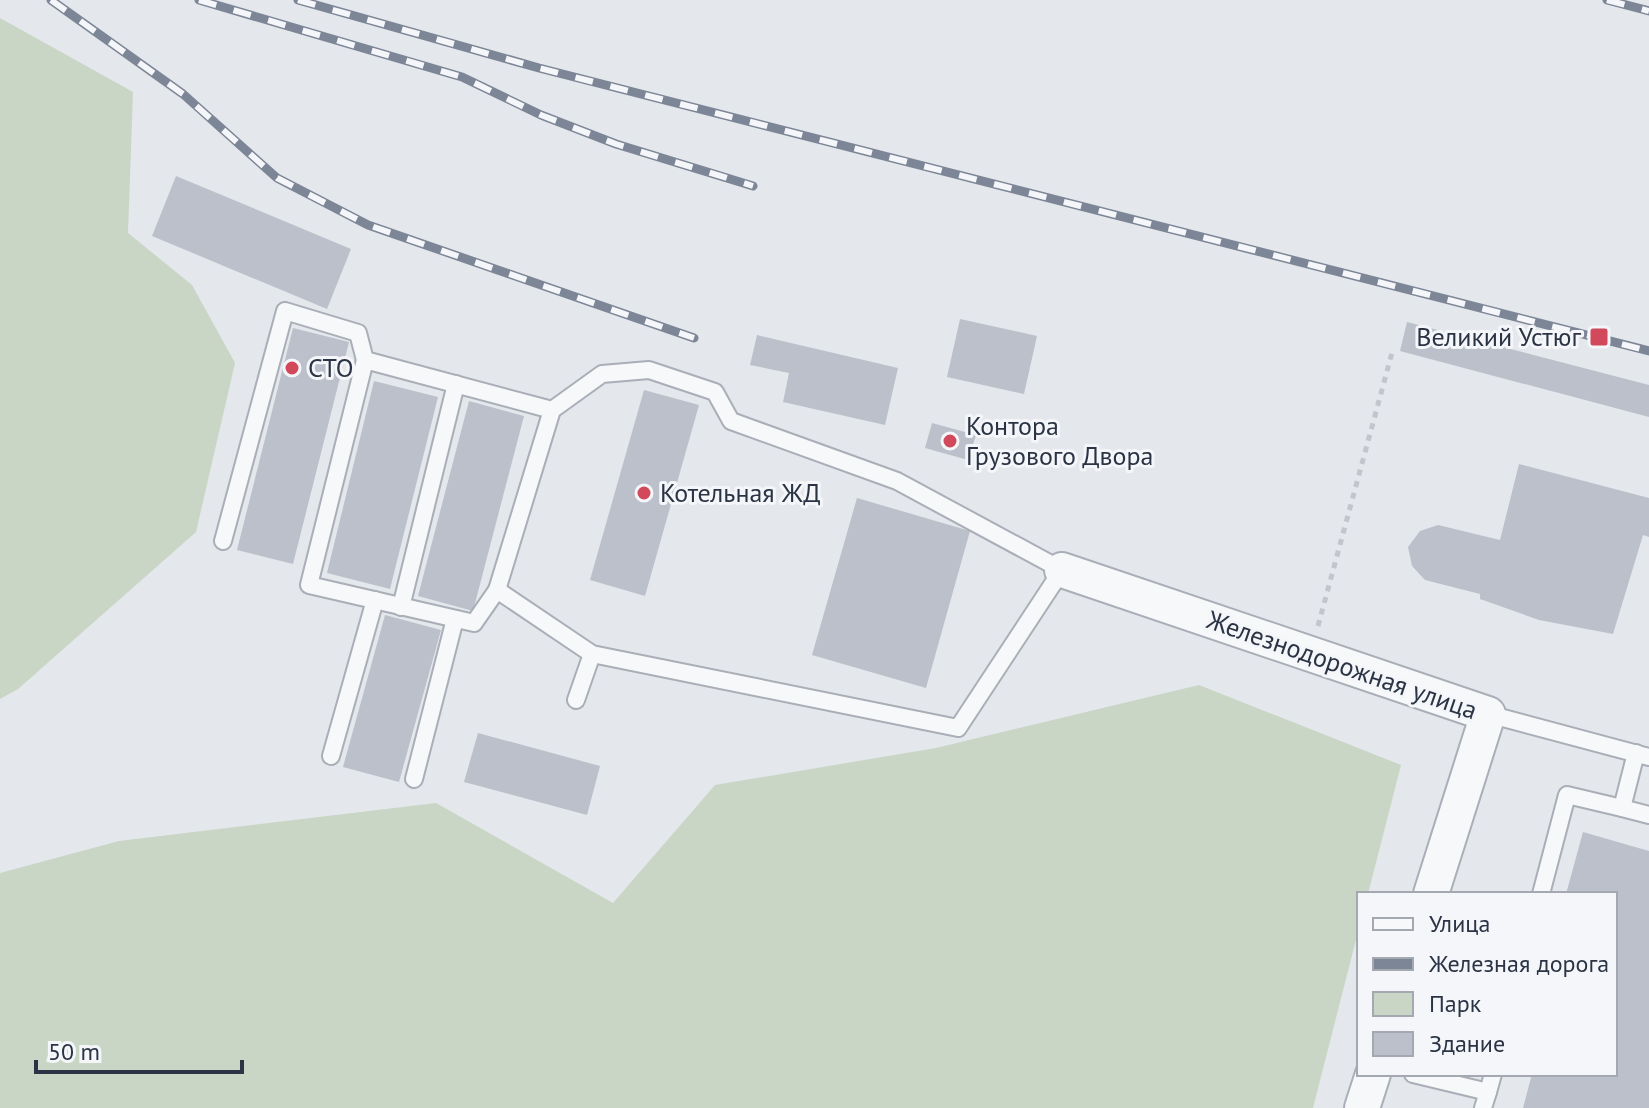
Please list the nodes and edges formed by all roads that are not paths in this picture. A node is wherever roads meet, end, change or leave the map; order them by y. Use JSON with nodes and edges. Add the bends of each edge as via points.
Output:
{"nodes":[{"id":1,"x":365,"y":360,"type":"junction"},
{"id":2,"x":456,"y":384,"type":"junction"},
{"id":3,"x":552,"y":410,"type":"junction"},
{"id":4,"x":223,"y":541,"type":"dead end"},
{"id":5,"x":1062,"y":570,"type":"junction"},
{"id":6,"x":497,"y":590,"type":"junction"},
{"id":7,"x":375,"y":600,"type":"junction"},
{"id":8,"x":401,"y":607,"type":"junction"},
{"id":9,"x":455,"y":619,"type":"junction"},
{"id":10,"x":592,"y":654,"type":"junction"},
{"id":11,"x":576,"y":700,"type":"dead end"},
{"id":12,"x":1488,"y":714,"type":"junction"},
{"id":13,"x":1642,"y":755,"type":"edge"},
{"id":14,"x":331,"y":756,"type":"dead end"},
{"id":15,"x":414,"y":779,"type":"dead end"},
{"id":16,"x":1622,"y":808,"type":"junction"},
{"id":17,"x":1649,"y":815,"type":"edge"},
{"id":18,"x":1432,"y":892,"type":"edge"},
{"id":19,"x":1542,"y":892,"type":"edge"},
{"id":20,"x":1372,"y":1076,"type":"edge"},
{"id":21,"x":1419,"y":1076,"type":"edge"},
{"id":22,"x":1492,"y":1076,"type":"edge"},
{"id":23,"x":1486,"y":1100,"type":"edge"},
{"id":24,"x":1362,"y":1108,"type":"edge"}],
"edges":[{"from":1,"to":2,"type":"lane"},
{"from":1,"to":4,"type":"lane","via":[[358,333],[285,311]]},
{"from":1,"to":7,"type":"lane","via":[[309,585]]},
{"from":2,"to":3,"type":"lane"},
{"from":2,"to":8,"type":"lane"},
{"from":3,"to":5,"type":"lane","via":[[602,374],[649,370],[715,392],[731,421],[897,481]]},
{"from":3,"to":6,"type":"lane"},
{"from":5,"to":10,"type":"lane","via":[[958,728]]},
{"from":5,"to":12,"type":"street","name":"Железнодорожная улица"},
{"from":6,"to":9,"type":"lane","via":[[474,623]]},
{"from":6,"to":10,"type":"lane"},
{"from":7,"to":8,"type":"lane"},
{"from":7,"to":14,"type":"lane"},
{"from":8,"to":9,"type":"lane"},
{"from":9,"to":15,"type":"lane"},
{"from":10,"to":11,"type":"lane"},
{"from":12,"to":13,"type":"lane"},
{"from":12,"to":18,"type":"street","name":"Железнодорожная улица"},
{"from":13,"to":16,"type":"lane"},
{"from":16,"to":17,"type":"lane"},
{"from":16,"to":19,"type":"lane","via":[[1567,795]]},
{"from":20,"to":24,"type":"street"},
{"from":21,"to":23,"type":"lane"},
{"from":22,"to":23,"type":"lane"}]}
